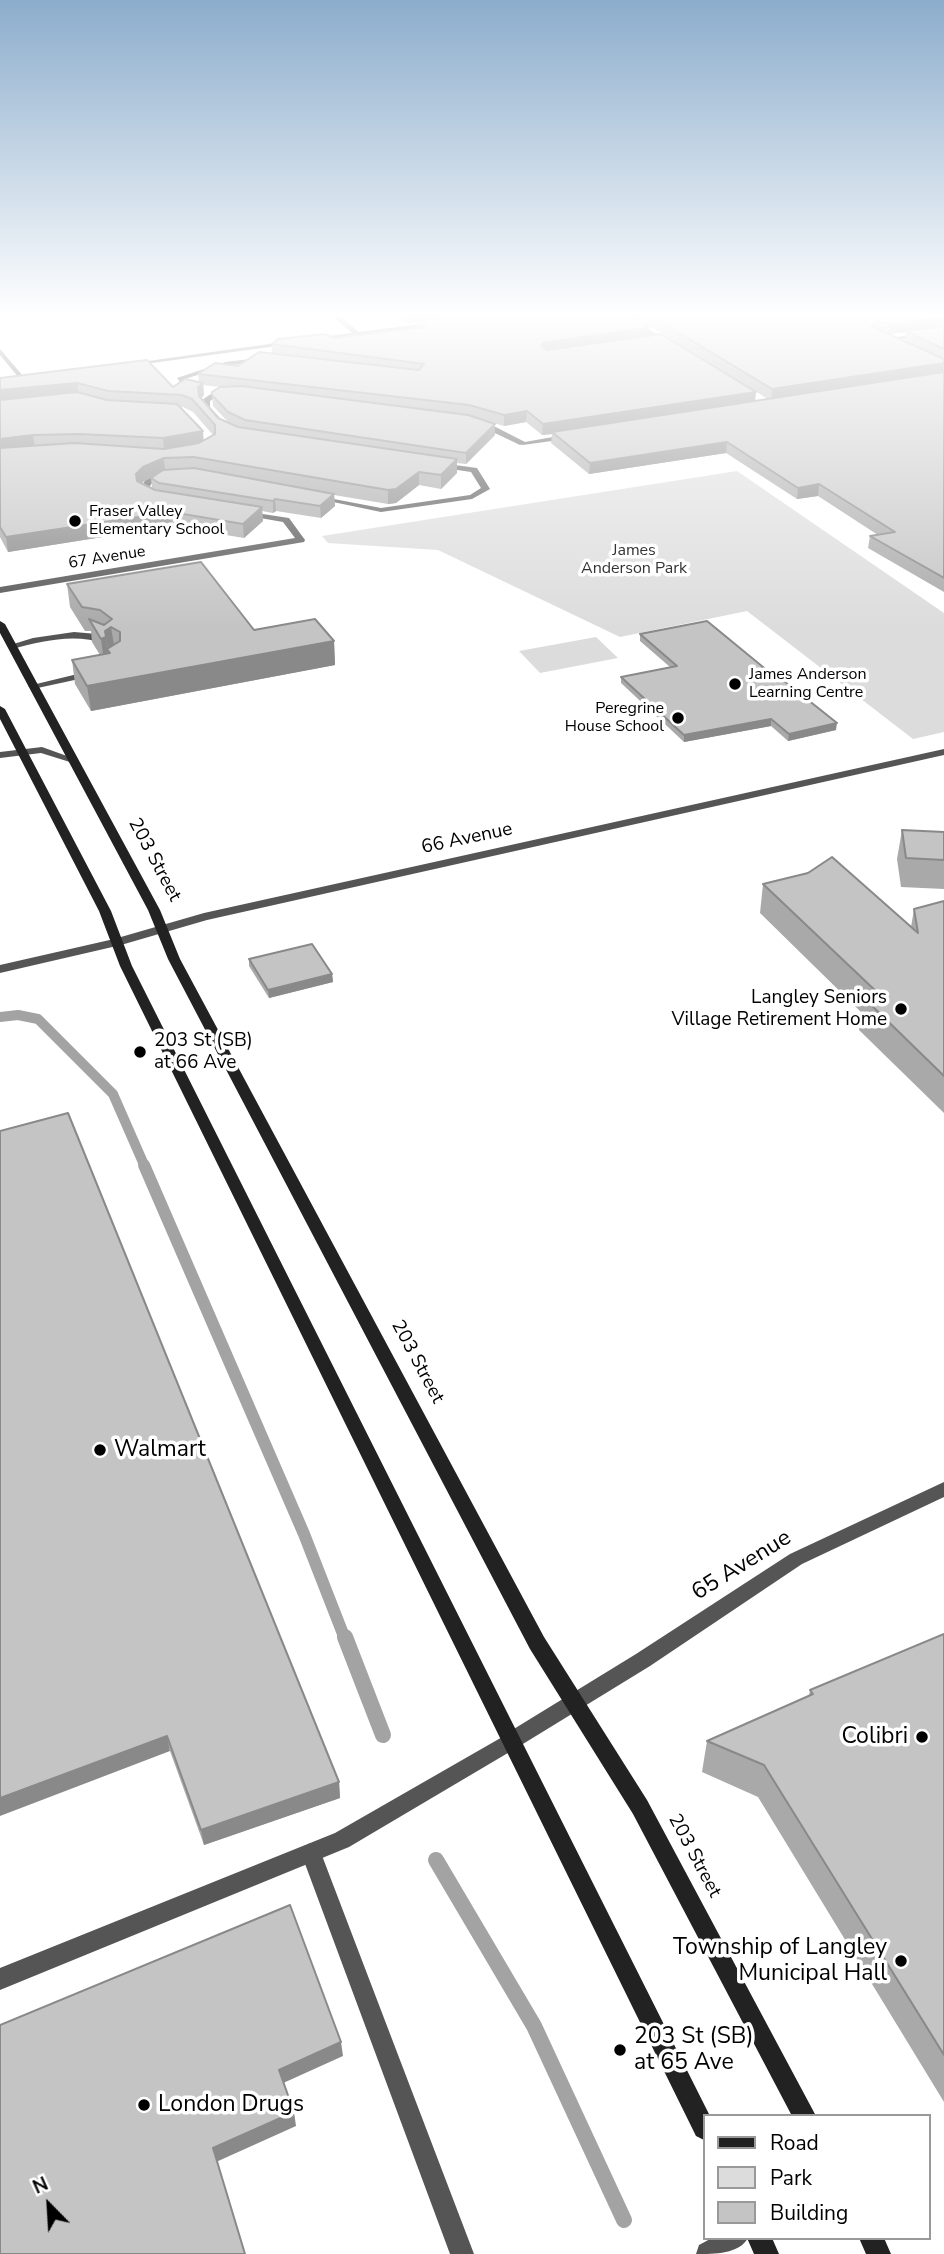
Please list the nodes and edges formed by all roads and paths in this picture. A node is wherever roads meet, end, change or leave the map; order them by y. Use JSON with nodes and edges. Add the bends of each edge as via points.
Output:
{"nodes":[{"id":1,"x":216,"y":418,"type":"edge"},
{"id":2,"x":470,"y":421,"type":"edge"},
{"id":3,"x":224,"y":426,"type":"edge"},
{"id":4,"x":578,"y":434,"type":"edge"},
{"id":5,"x":433,"y":464,"type":"edge"},
{"id":6,"x":183,"y":475,"type":"edge"},
{"id":7,"x":314,"y":498,"type":"edge"},
{"id":8,"x":170,"y":501,"type":"edge"},
{"id":9,"x":234,"y":512,"type":"edge"},
{"id":10,"x":0,"y":590,"type":"edge"},
{"id":11,"x":0,"y":624,"type":"edge"},
{"id":12,"x":108,"y":643,"type":"edge"},
{"id":13,"x":12,"y":646,"type":"junction"},
{"id":14,"x":101,"y":671,"type":"edge"},
{"id":15,"x":33,"y":686,"type":"junction"},
{"id":16,"x":0,"y":709,"type":"edge"},
{"id":17,"x":22,"y":751,"type":"junction"},
{"id":18,"x":944,"y":752,"type":"edge"},
{"id":19,"x":0,"y":755,"type":"edge"},
{"id":20,"x":73,"y":760,"type":"junction"},
{"id":21,"x":161,"y":929,"type":"junction"},
{"id":22,"x":117,"y":942,"type":"junction"},
{"id":23,"x":0,"y":969,"type":"edge"},
{"id":24,"x":944,"y":1489,"type":"edge"},
{"id":25,"x":574,"y":1701,"type":"junction"},
{"id":26,"x":511,"y":1741,"type":"junction"},
{"id":27,"x":310,"y":1853,"type":"junction"},
{"id":28,"x":0,"y":1979,"type":"edge"},
{"id":29,"x":804,"y":2114,"type":"edge"},
{"id":30,"x":702,"y":2124,"type":"edge"},
{"id":31,"x":732,"y":2240,"type":"edge"},
{"id":32,"x":462,"y":2254,"type":"edge"},
{"id":33,"x":708,"y":2254,"type":"edge"}],
"edges":[{"from":1,"to":3,"type":"street"},
{"from":2,"to":4,"type":"street","via":[[523,443]]},
{"from":5,"to":7,"type":"street","via":[[474,470],[486,489],[472,497],[381,510]]},
{"from":6,"to":8,"type":"street","via":[[149,481],[143,489]]},
{"from":9,"to":10,"type":"street","name":"67 Avenue","via":[[286,520],[301,540]]},
{"from":11,"to":13,"type":"main road","name":"203 Street"},
{"from":12,"to":13,"type":"street","via":[[102,637],[75,635]]},
{"from":13,"to":15,"type":"main road","name":"203 Street"},
{"from":14,"to":15,"type":"street"},
{"from":15,"to":20,"type":"main road","name":"203 Street"},
{"from":16,"to":17,"type":"main road"},
{"from":17,"to":19,"type":"street"},
{"from":17,"to":20,"type":"street","via":[[42,750]]},
{"from":17,"to":22,"type":"main road"},
{"from":18,"to":21,"type":"street","name":"66 Avenue"},
{"from":20,"to":21,"type":"main road","name":"203 Street"},
{"from":21,"to":22,"type":"street","name":"66 Avenue"},
{"from":21,"to":25,"type":"main road","name":"203 Street","via":[[537,1643]]},
{"from":22,"to":23,"type":"street","name":"66 Avenue"},
{"from":22,"to":26,"type":"main road"},
{"from":24,"to":25,"type":"street","name":"65 Avenue","via":[[796,1559]]},
{"from":25,"to":26,"type":"street","name":"65 Avenue"},
{"from":25,"to":29,"type":"main road","name":"203 Street","via":[[640,1807]]},
{"from":26,"to":27,"type":"street","name":"65 Avenue","via":[[342,1840]]},
{"from":26,"to":30,"type":"main road"},
{"from":27,"to":28,"type":"street","name":"65 Avenue"},
{"from":27,"to":32,"type":"street"},
{"from":31,"to":33,"type":"street"}]}
